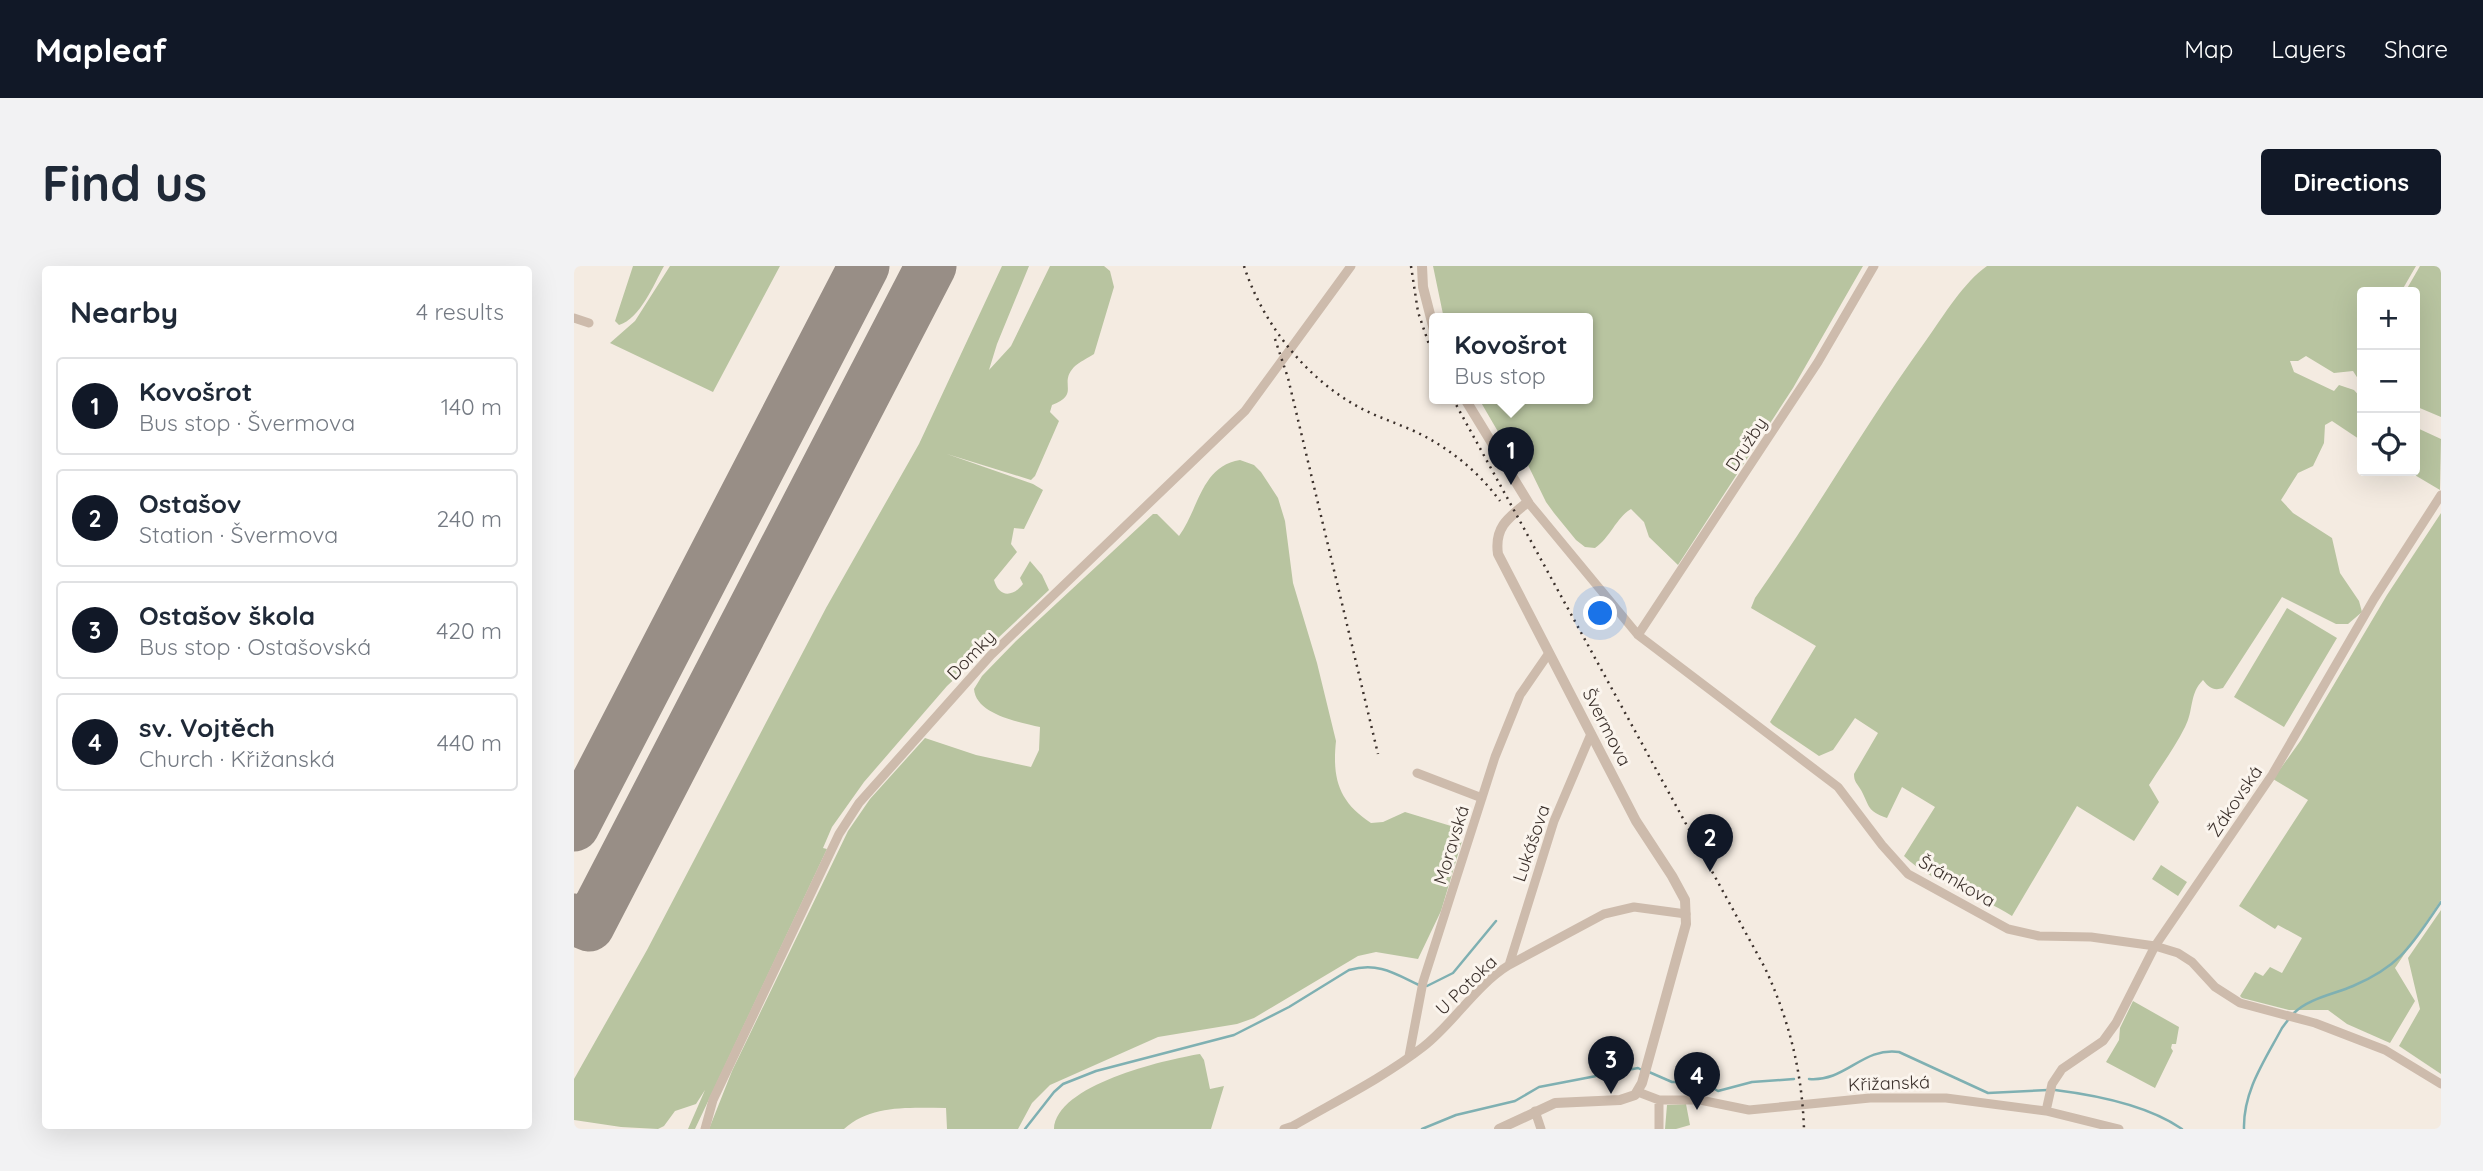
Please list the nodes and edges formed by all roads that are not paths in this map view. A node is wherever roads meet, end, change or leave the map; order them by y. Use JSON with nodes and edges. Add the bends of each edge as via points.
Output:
{"nodes":[{"id":1,"x":1352,"y":266,"type":"edge"},
{"id":2,"x":1422,"y":266,"type":"edge"},
{"id":3,"x":1874,"y":266,"type":"edge"},
{"id":4,"x":1430,"y":313,"type":"edge"},
{"id":5,"x":574,"y":318,"type":"edge"},
{"id":6,"x":589,"y":323,"type":"dead end"},
{"id":7,"x":1468,"y":404,"type":"edge"},
{"id":8,"x":2441,"y":495,"type":"edge"},
{"id":9,"x":1528,"y":502,"type":"junction"},
{"id":10,"x":1639,"y":635,"type":"junction"},
{"id":11,"x":1549,"y":653,"type":"junction"},
{"id":12,"x":1591,"y":734,"type":"junction"},
{"id":13,"x":1417,"y":773,"type":"dead end"},
{"id":14,"x":1482,"y":798,"type":"junction"},
{"id":15,"x":1686,"y":914,"type":"junction"},
{"id":16,"x":2155,"y":946,"type":"junction"},
{"id":17,"x":1509,"y":965,"type":"junction"},
{"id":18,"x":1409,"y":1056,"type":"junction"},
{"id":19,"x":2441,"y":1084,"type":"edge"},
{"id":20,"x":1638,"y":1092,"type":"junction"},
{"id":21,"x":1659,"y":1100,"type":"junction"},
{"id":22,"x":1535,"y":1111,"type":"junction"},
{"id":23,"x":2046,"y":1111,"type":"junction"},
{"id":24,"x":705,"y":1129,"type":"edge"},
{"id":25,"x":1284,"y":1129,"type":"edge"},
{"id":26,"x":1499,"y":1129,"type":"edge"},
{"id":27,"x":1541,"y":1129,"type":"edge"},
{"id":28,"x":1659,"y":1129,"type":"edge"},
{"id":29,"x":2119,"y":1129,"type":"edge"}],
"edges":[{"from":1,"to":24,"type":"street","name":"Domky","via":[[1245,411],[991,655],[859,803],[839,834],[713,1100]]},
{"from":2,"to":4,"type":"street"},
{"from":3,"to":10,"type":"street","name":"Družby","via":[[1818,362]]},
{"from":5,"to":6,"type":"street"},
{"from":7,"to":9,"type":"street"},
{"from":8,"to":16,"type":"street","name":"Žákovská","via":[[2374,599],[2272,775]]},
{"from":9,"to":10,"type":"street","name":"Šrámkova"},
{"from":9,"to":11,"type":"street","name":"Švermova","via":[[1503,522],[1496,538],[1497,554]]},
{"from":10,"to":16,"type":"street","name":"Šrámkova","via":[[1838,787],[1908,874],[2008,929]]},
{"from":11,"to":12,"type":"street","name":"Švermova"},
{"from":11,"to":14,"type":"street","name":"Moravská","via":[[1520,695]]},
{"from":12,"to":15,"type":"street","name":"Švermova","via":[[1636,821],[1685,900]]},
{"from":12,"to":17,"type":"street","name":"Lukášova","via":[[1554,821]]},
{"from":13,"to":14,"type":"street"},
{"from":14,"to":18,"type":"street","name":"Moravská","via":[[1423,982]]},
{"from":15,"to":17,"type":"street","name":"U Potoka","via":[[1634,907],[1604,914]]},
{"from":15,"to":20,"type":"street","name":"Švermova"},
{"from":16,"to":19,"type":"street","name":"Šrámkova","via":[[2192,962],[2215,987],[2240,1003],[2315,1023],[2385,1050]]},
{"from":16,"to":23,"type":"street","name":"Žákovská","via":[[2116,1023],[2103,1041],[2062,1069],[2052,1084]]},
{"from":17,"to":18,"type":"street","name":"U Potoka"},
{"from":18,"to":25,"type":"street","name":"U Potoka"},
{"from":20,"to":21,"type":"street","name":"Křižanská"},
{"from":20,"to":22,"type":"street","via":[[1630,1098],[1563,1102]]},
{"from":21,"to":23,"type":"street","name":"Křižanská","via":[[1700,1100],[1749,1110],[1870,1098],[1946,1098]]},
{"from":21,"to":28,"type":"street"},
{"from":22,"to":26,"type":"street"},
{"from":22,"to":27,"type":"street"},
{"from":23,"to":29,"type":"street","name":"Křižanská"}]}
